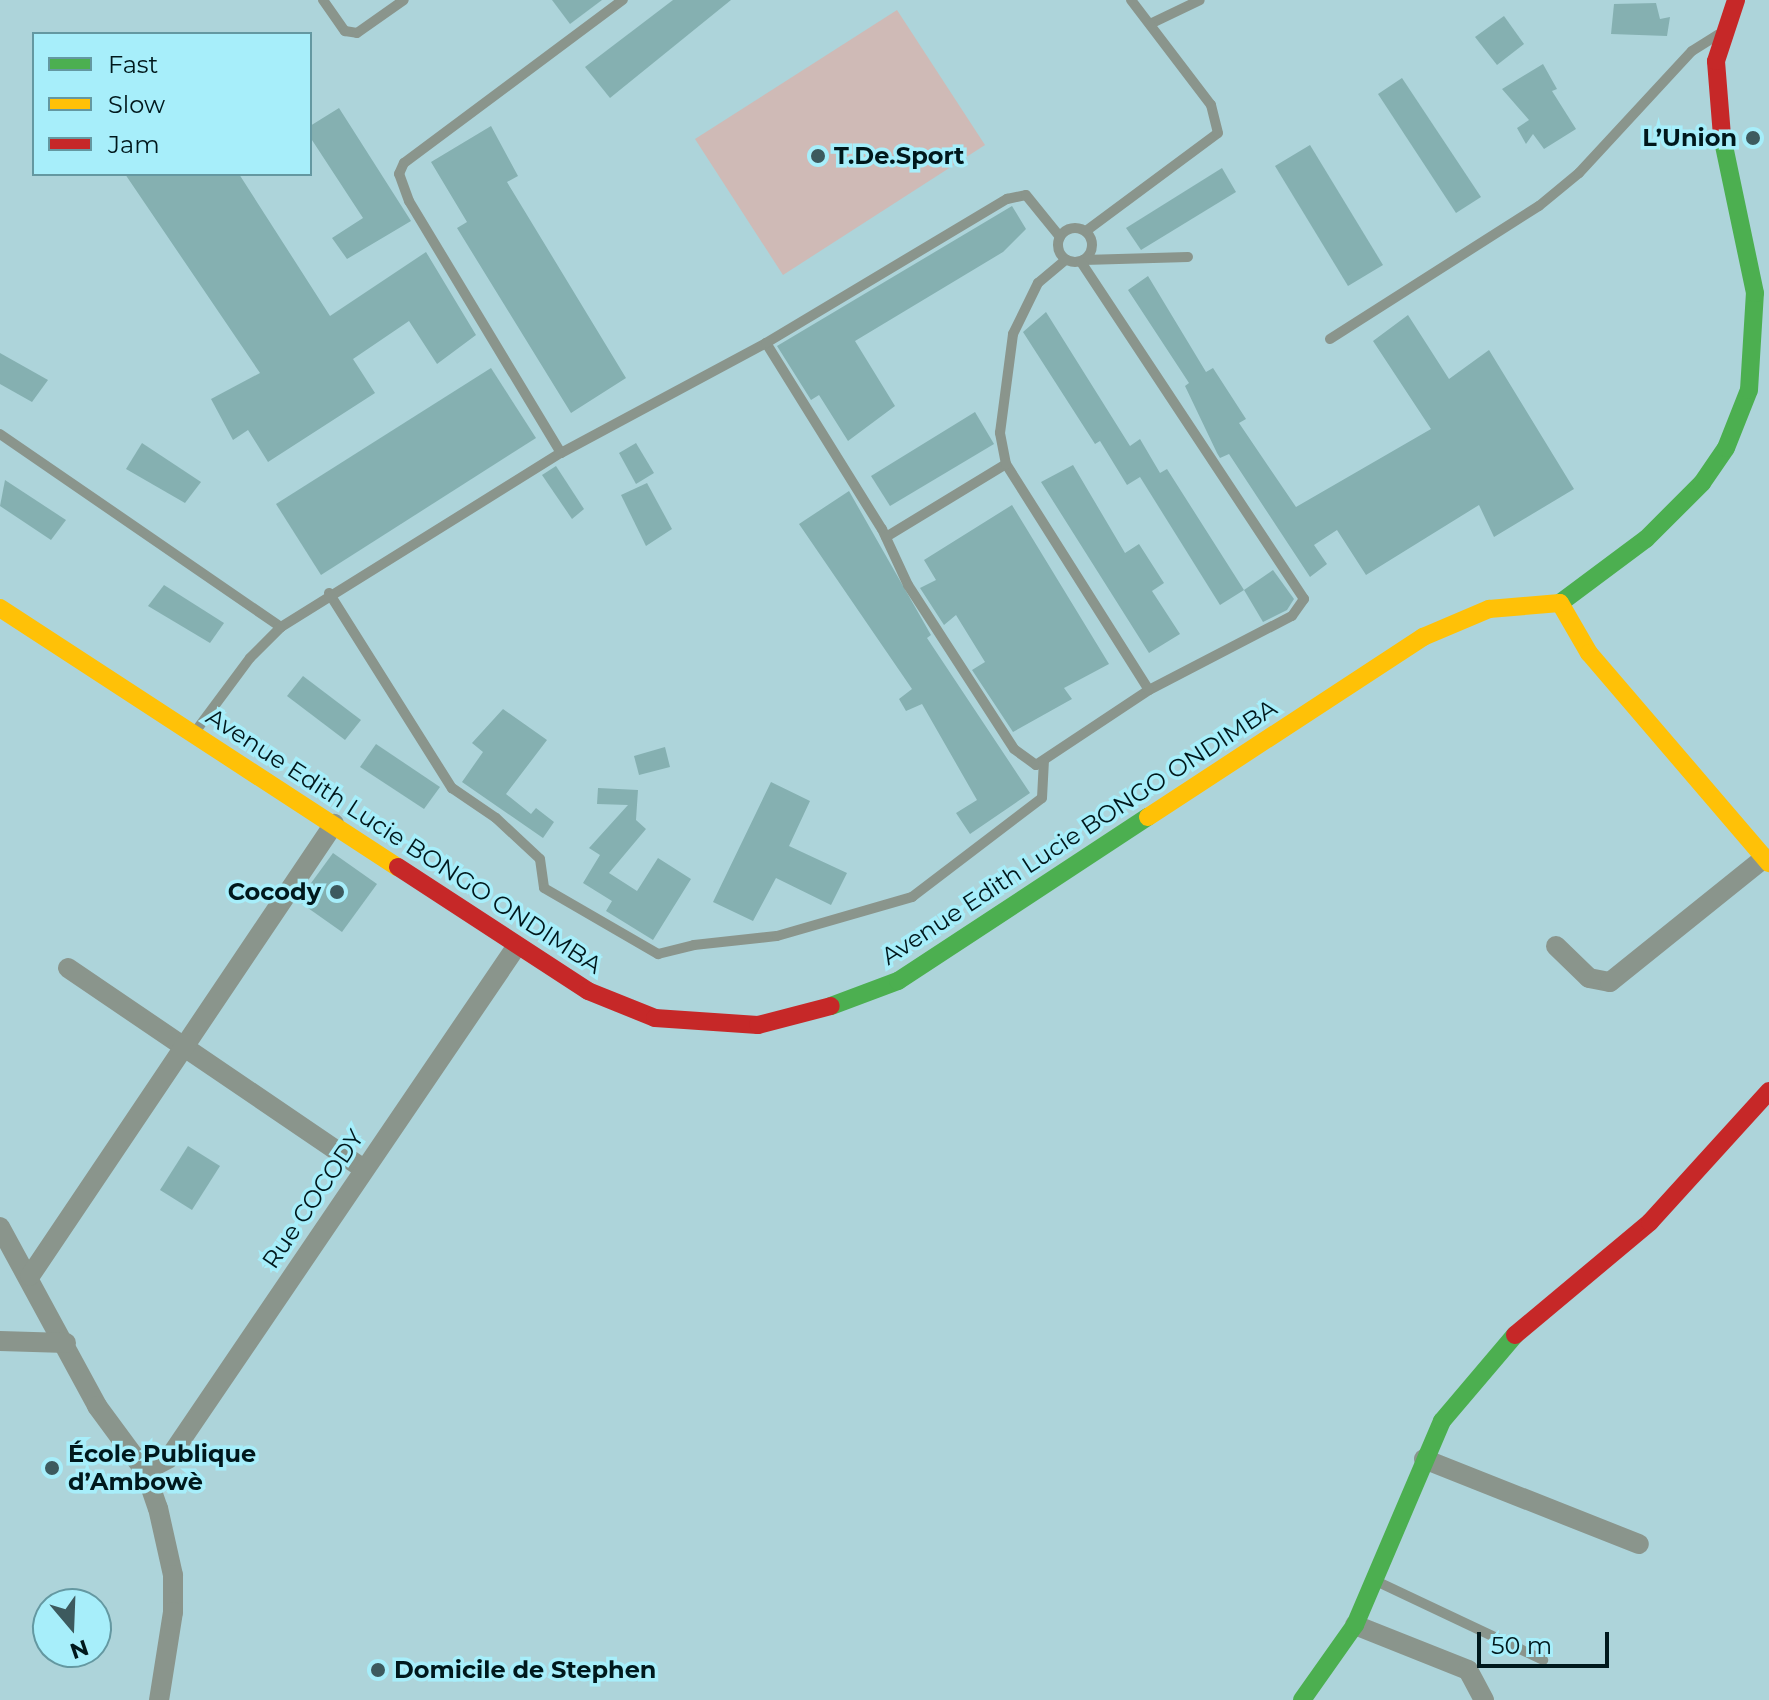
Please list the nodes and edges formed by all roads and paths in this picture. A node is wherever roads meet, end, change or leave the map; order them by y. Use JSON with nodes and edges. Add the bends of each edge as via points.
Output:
{"nodes":[{"id":1,"x":323,"y":0,"type":"edge"},
{"id":2,"x":404,"y":0,"type":"edge"},
{"id":3,"x":623,"y":0,"type":"edge"},
{"id":4,"x":1131,"y":0,"type":"edge"},
{"id":5,"x":1200,"y":0,"type":"edge"},
{"id":6,"x":1736,"y":0,"type":"edge"},
{"id":7,"x":1150,"y":24,"type":"junction"},
{"id":8,"x":1723,"y":32,"type":"junction"},
{"id":9,"x":1086,"y":231,"type":"junction"},
{"id":10,"x":1060,"y":237,"type":"junction"},
{"id":11,"x":1188,"y":257,"type":"dead end"},
{"id":12,"x":1065,"y":260,"type":"junction"},
{"id":13,"x":1082,"y":261,"type":"junction"},
{"id":14,"x":1330,"y":339,"type":"dead end"},
{"id":15,"x":766,"y":343,"type":"junction"},
{"id":16,"x":0,"y":434,"type":"edge"},
{"id":17,"x":561,"y":453,"type":"junction"},
{"id":18,"x":1006,"y":464,"type":"junction"},
{"id":19,"x":886,"y":537,"type":"junction"},
{"id":20,"x":329,"y":593,"type":"junction"},
{"id":21,"x":1560,"y":603,"type":"junction"},
{"id":22,"x":0,"y":608,"type":"edge"},
{"id":23,"x":281,"y":627,"type":"junction"},
{"id":24,"x":1149,"y":690,"type":"junction"},
{"id":25,"x":195,"y":732,"type":"junction"},
{"id":26,"x":1044,"y":762,"type":"junction"},
{"id":27,"x":334,"y":824,"type":"junction"},
{"id":28,"x":1767,"y":860,"type":"edge"},
{"id":29,"x":1556,"y":946,"type":"dead end"},
{"id":30,"x":516,"y":947,"type":"junction"},
{"id":31,"x":68,"y":968,"type":"dead end"},
{"id":32,"x":184,"y":1047,"type":"junction"},
{"id":33,"x":1769,"y":1091,"type":"edge"},
{"id":34,"x":364,"y":1169,"type":"junction"},
{"id":35,"x":0,"y":1227,"type":"edge"},
{"id":36,"x":30,"y":1276,"type":"junction"},
{"id":37,"x":0,"y":1341,"type":"edge"},
{"id":38,"x":66,"y":1343,"type":"junction"},
{"id":39,"x":1424,"y":1459,"type":"junction"},
{"id":40,"x":145,"y":1471,"type":"junction"},
{"id":41,"x":1639,"y":1544,"type":"dead end"},
{"id":42,"x":1376,"y":1581,"type":"junction"},
{"id":43,"x":1355,"y":1625,"type":"junction"},
{"id":44,"x":1543,"y":1660,"type":"dead end"},
{"id":45,"x":159,"y":1700,"type":"edge"},
{"id":46,"x":1302,"y":1700,"type":"edge"},
{"id":47,"x":1484,"y":1700,"type":"edge"}],
"edges":[{"from":1,"to":2,"type":"lane","via":[[345,31],[357,33]]},
{"from":3,"to":17,"type":"lane","via":[[404,163],[399,174],[409,201]]},
{"from":4,"to":7,"type":"lane"},
{"from":5,"to":7,"type":"lane"},
{"from":6,"to":8,"type":"main road"},
{"from":7,"to":9,"type":"lane","via":[[1211,105],[1218,133]]},
{"from":8,"to":14,"type":"lane","via":[[1692,51],[1579,173],[1539,206]]},
{"from":8,"to":21,"type":"main road","via":[[1716,61],[1719,121],[1755,293],[1749,390],[1726,448],[1702,483],[1646,539]]},
{"from":9,"to":10,"type":"lane","via":[[1074,228]]},
{"from":9,"to":13,"type":"lane","via":[[1093,246]]},
{"from":10,"to":12,"type":"lane","via":[[1059,252]]},
{"from":10,"to":15,"type":"lane","via":[[1026,195],[1015,195]]},
{"from":11,"to":13,"type":"lane"},
{"from":12,"to":13,"type":"lane"},
{"from":12,"to":18,"type":"lane","via":[[1038,283],[1013,334],[1000,433]]},
{"from":13,"to":24,"type":"lane","via":[[1304,599],[1292,616]]},
{"from":15,"to":17,"type":"lane"},
{"from":15,"to":19,"type":"lane"},
{"from":16,"to":23,"type":"lane"},
{"from":17,"to":20,"type":"lane"},
{"from":18,"to":19,"type":"lane"},
{"from":18,"to":24,"type":"lane"},
{"from":19,"to":26,"type":"lane","via":[[908,585],[1014,749],[1036,765]]},
{"from":20,"to":23,"type":"lane"},
{"from":20,"to":26,"type":"lane","via":[[452,788],[496,818],[540,859],[544,888],[658,954],[777,936],[912,897],[1042,798]]},
{"from":21,"to":28,"type":"main road","via":[[1589,653]]},
{"from":21,"to":30,"type":"main road","name":"Avenue Edith Lucie BONGO ONDIMBA","via":[[1489,609],[1423,637],[898,981],[811,1014],[758,1025],[655,1018],[588,991]]},
{"from":22,"to":25,"type":"main road","name":"Avenue Edith Lucie BONGO ONDIMBA"},
{"from":23,"to":25,"type":"lane","via":[[250,658]]},
{"from":24,"to":26,"type":"lane"},
{"from":25,"to":27,"type":"main road","name":"Avenue Edith Lucie BONGO ONDIMBA"},
{"from":27,"to":30,"type":"main road","name":"Avenue Edith Lucie BONGO ONDIMBA"},
{"from":27,"to":32,"type":"street"},
{"from":28,"to":29,"type":"street","via":[[1610,982],[1589,978]]},
{"from":30,"to":34,"type":"street","name":"Rue COCODY"},
{"from":31,"to":32,"type":"street"},
{"from":32,"to":34,"type":"street"},
{"from":32,"to":36,"type":"street"},
{"from":33,"to":39,"type":"main road","via":[[1650,1222],[1495,1354],[1442,1421]]},
{"from":34,"to":40,"type":"street","name":"Rue COCODY","via":[[169,1458]]},
{"from":35,"to":36,"type":"street"},
{"from":36,"to":38,"type":"street"},
{"from":37,"to":38,"type":"street"},
{"from":38,"to":40,"type":"street","via":[[97,1406]]},
{"from":39,"to":41,"type":"street"},
{"from":39,"to":42,"type":"main road"},
{"from":40,"to":45,"type":"street","via":[[173,1575],[173,1612]]},
{"from":42,"to":43,"type":"main road"},
{"from":42,"to":44,"type":"lane"},
{"from":43,"to":46,"type":"main road"},
{"from":43,"to":47,"type":"street","via":[[1468,1670]]}]}
